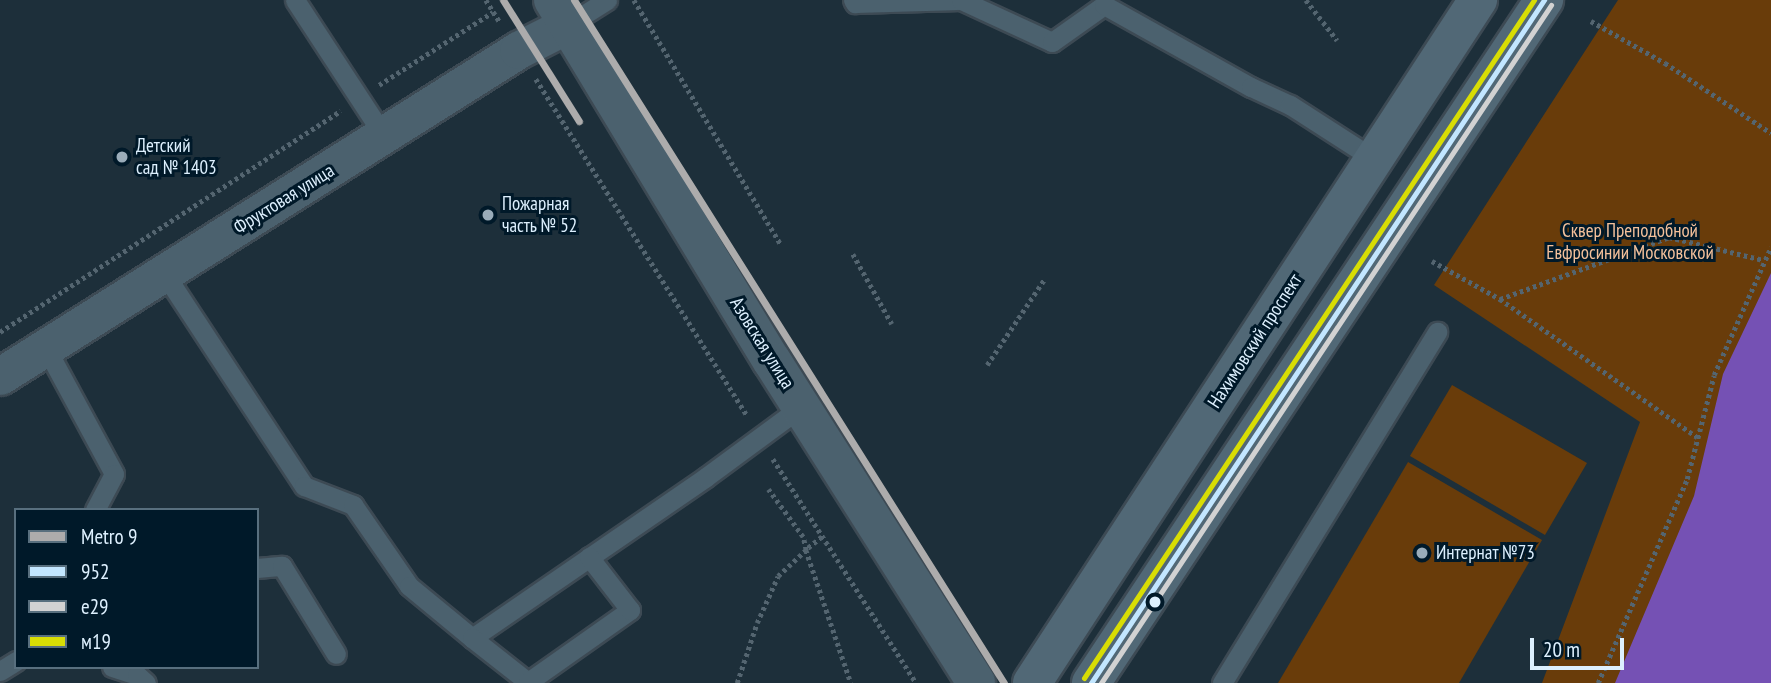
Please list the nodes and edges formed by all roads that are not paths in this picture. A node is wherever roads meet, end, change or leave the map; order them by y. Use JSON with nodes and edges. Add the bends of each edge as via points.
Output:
{"nodes":[{"id":1,"x":295,"y":0,"type":"edge"},
{"id":2,"x":607,"y":0,"type":"edge"},
{"id":3,"x":853,"y":0,"type":"edge"},
{"id":4,"x":1479,"y":0,"type":"edge"},
{"id":5,"x":1544,"y":0,"type":"edge"},
{"id":6,"x":561,"y":12,"type":"edge"},
{"id":7,"x":384,"y":136,"type":"junction"},
{"id":8,"x":1374,"y":159,"type":"junction"},
{"id":9,"x":164,"y":273,"type":"junction"},
{"id":10,"x":1437,"y":332,"type":"dead end"},
{"id":11,"x":46,"y":348,"type":"junction"},
{"id":12,"x":2,"y":370,"type":"edge"},
{"id":13,"x":801,"y":407,"type":"junction"},
{"id":14,"x":96,"y":508,"type":"edge"},
{"id":15,"x":589,"y":557,"type":"junction"},
{"id":16,"x":259,"y":568,"type":"edge"},
{"id":17,"x":472,"y":638,"type":"junction"},
{"id":18,"x":336,"y":654,"type":"dead end"},
{"id":19,"x":118,"y":669,"type":"edge"},
{"id":20,"x":146,"y":683,"type":"edge"},
{"id":21,"x":976,"y":683,"type":"edge"},
{"id":22,"x":1032,"y":683,"type":"edge"},
{"id":23,"x":1091,"y":683,"type":"edge"},
{"id":24,"x":1222,"y":683,"type":"edge"}],
"edges":[{"from":1,"to":7,"type":"lane"},
{"from":2,"to":6,"type":"lane"},
{"from":3,"to":8,"type":"lane","via":[[961,0],[1052,41],[1104,5],[1290,105]]},
{"from":4,"to":8,"type":"main road","name":"Нахимовский проспект"},
{"from":5,"to":23,"type":"main road"},
{"from":6,"to":7,"type":"street","name":"Фруктовая улица","via":[[518,50]]},
{"from":6,"to":13,"type":"street","name":"Азовская улица"},
{"from":7,"to":9,"type":"street","name":"Фруктовая улица"},
{"from":8,"to":22,"type":"main road","name":"Нахимовский проспект"},
{"from":9,"to":11,"type":"street","name":"Фруктовая улица"},
{"from":9,"to":17,"type":"lane","via":[[304,486],[353,505],[410,586]]},
{"from":10,"to":24,"type":"lane"},
{"from":11,"to":12,"type":"street","name":"Фруктовая улица"},
{"from":11,"to":14,"type":"lane","via":[[114,474]]},
{"from":13,"to":15,"type":"lane"},
{"from":13,"to":21,"type":"street","name":"Азовская улица"},
{"from":15,"to":17,"type":"lane"},
{"from":15,"to":17,"type":"lane","via":[[630,610],[528,682]]},
{"from":16,"to":18,"type":"lane","via":[[282,566]]},
{"from":19,"to":20,"type":"lane"}]}
